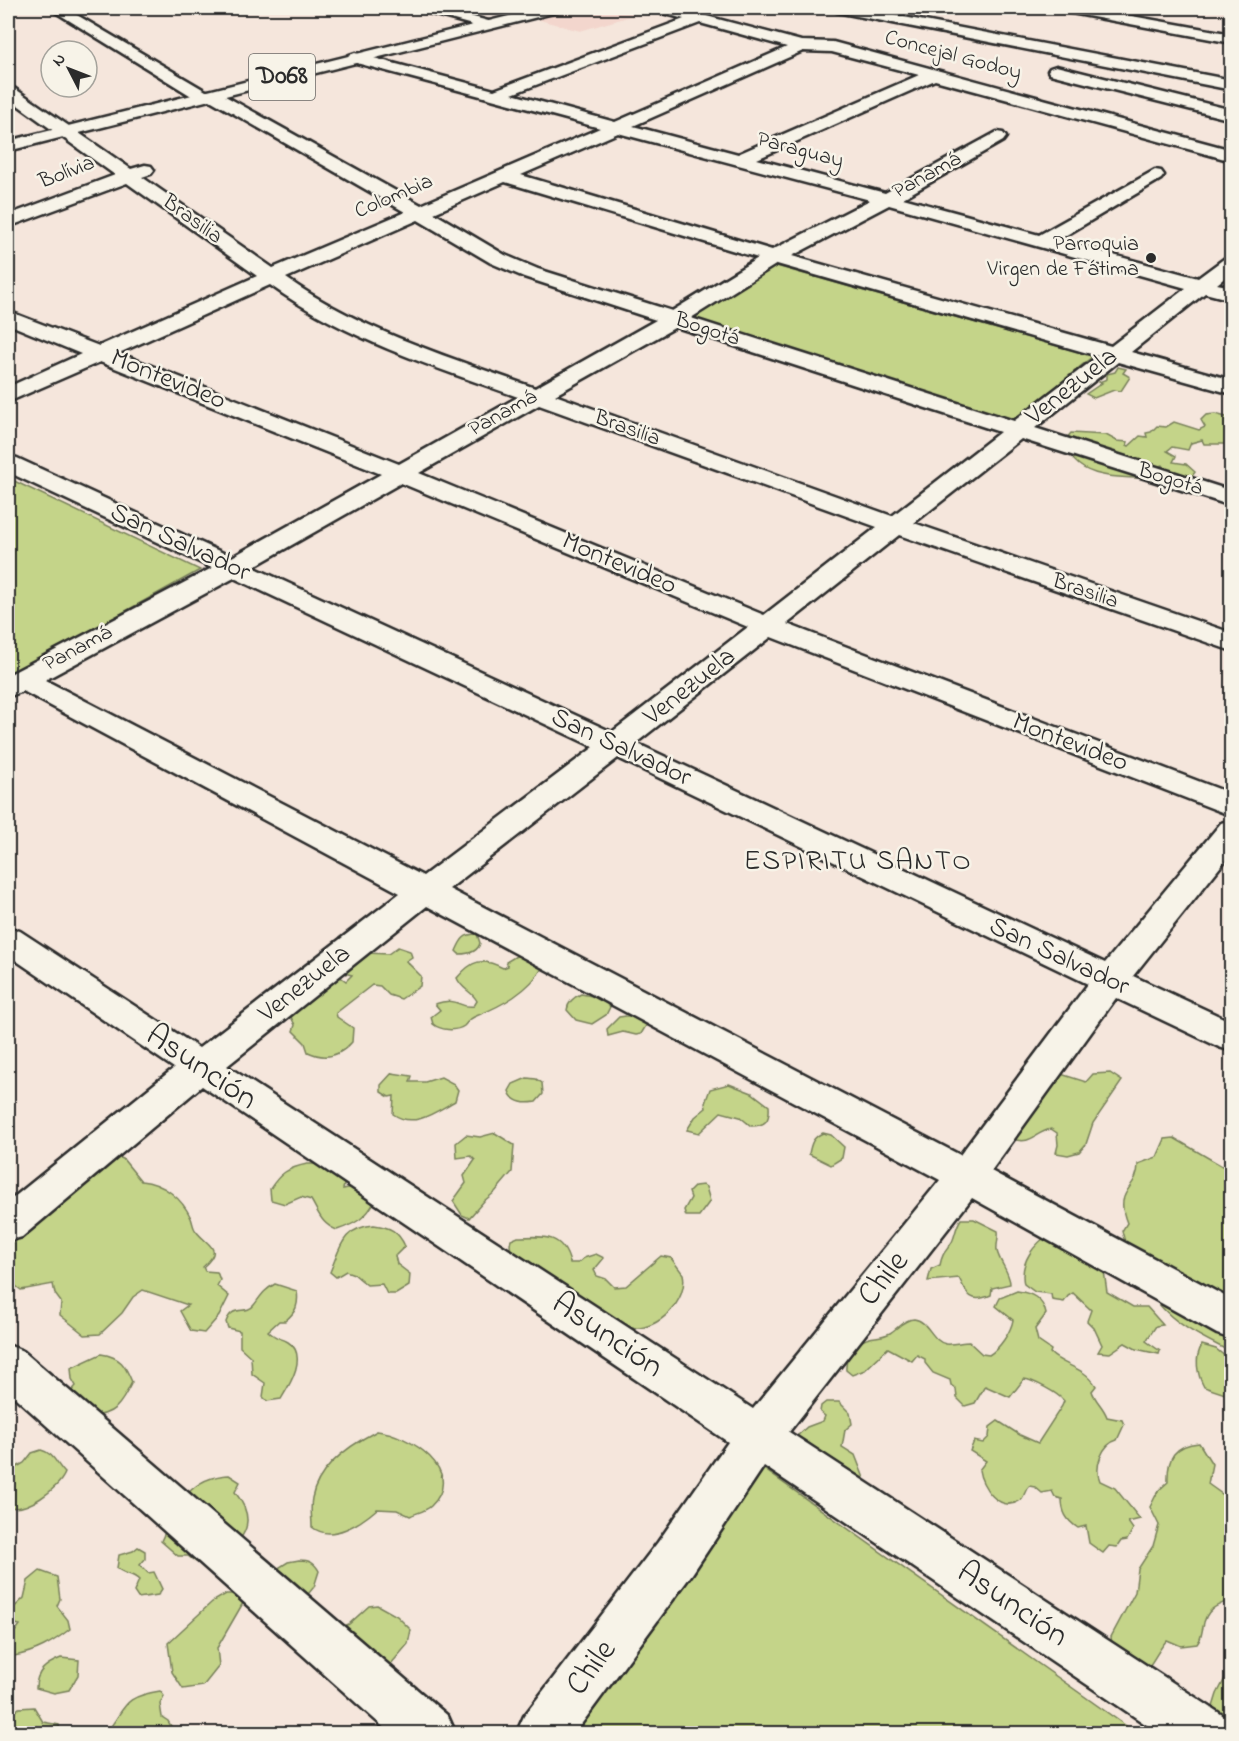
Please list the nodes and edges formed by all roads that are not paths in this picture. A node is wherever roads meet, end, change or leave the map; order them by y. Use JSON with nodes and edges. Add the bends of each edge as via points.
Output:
{"nodes":[{"id":1,"x":56,"y":8,"type":"edge"},
{"id":2,"x":71,"y":8,"type":"edge"},
{"id":3,"x":426,"y":8,"type":"edge"},
{"id":4,"x":556,"y":8,"type":"edge"},
{"id":5,"x":662,"y":8,"type":"edge"},
{"id":6,"x":837,"y":8,"type":"edge"},
{"id":7,"x":1066,"y":8,"type":"edge"},
{"id":8,"x":700,"y":18,"type":"junction"},
{"id":9,"x":1134,"y":20,"type":"junction"},
{"id":10,"x":487,"y":25,"type":"junction"},
{"id":11,"x":1114,"y":31,"type":"dead end"},
{"id":12,"x":1232,"y":39,"type":"edge"},
{"id":13,"x":1095,"y":42,"type":"dead end"},
{"id":14,"x":801,"y":46,"type":"junction"},
{"id":15,"x":1059,"y":50,"type":"junction"},
{"id":16,"x":1075,"y":53,"type":"junction"},
{"id":17,"x":355,"y":58,"type":"junction"},
{"id":18,"x":935,"y":74,"type":"junction"},
{"id":19,"x":1018,"y":79,"type":"dead end"},
{"id":20,"x":1232,"y":86,"type":"edge"},
{"id":21,"x":988,"y":89,"type":"junction"},
{"id":22,"x":8,"y":91,"type":"edge"},
{"id":23,"x":498,"y":94,"type":"junction"},
{"id":24,"x":211,"y":95,"type":"junction"},
{"id":25,"x":1232,"y":115,"type":"edge"},
{"id":26,"x":617,"y":126,"type":"junction"},
{"id":27,"x":73,"y":130,"type":"junction"},
{"id":28,"x":998,"y":137,"type":"dead end"},
{"id":29,"x":8,"y":146,"type":"edge"},
{"id":30,"x":1232,"y":156,"type":"edge"},
{"id":31,"x":740,"y":160,"type":"junction"},
{"id":32,"x":137,"y":173,"type":"junction"},
{"id":33,"x":1155,"y":175,"type":"dead end"},
{"id":34,"x":503,"y":176,"type":"junction"},
{"id":35,"x":887,"y":199,"type":"junction"},
{"id":36,"x":419,"y":213,"type":"junction"},
{"id":37,"x":8,"y":221,"type":"edge"},
{"id":38,"x":1040,"y":242,"type":"junction"},
{"id":39,"x":774,"y":257,"type":"junction"},
{"id":40,"x":1232,"y":262,"type":"edge"},
{"id":41,"x":279,"y":273,"type":"junction"},
{"id":42,"x":1200,"y":286,"type":"junction"},
{"id":43,"x":1232,"y":294,"type":"edge"},
{"id":44,"x":8,"y":317,"type":"edge"},
{"id":45,"x":674,"y":319,"type":"junction"},
{"id":46,"x":1114,"y":353,"type":"junction"},
{"id":47,"x":101,"y":354,"type":"junction"},
{"id":48,"x":1232,"y":387,"type":"edge"},
{"id":49,"x":543,"y":391,"type":"junction"},
{"id":50,"x":8,"y":395,"type":"edge"},
{"id":51,"x":1017,"y":430,"type":"junction"},
{"id":52,"x":8,"y":464,"type":"edge"},
{"id":53,"x":399,"y":472,"type":"junction"},
{"id":54,"x":1232,"y":499,"type":"edge"},
{"id":55,"x":902,"y":520,"type":"junction"},
{"id":56,"x":234,"y":567,"type":"junction"},
{"id":57,"x":1118,"y":596,"type":"junction"},
{"id":58,"x":768,"y":626,"type":"junction"},
{"id":59,"x":1232,"y":628,"type":"edge"},
{"id":60,"x":1232,"y":643,"type":"edge"},
{"id":61,"x":15,"y":683,"type":"edge"},
{"id":62,"x":615,"y":745,"type":"junction"},
{"id":63,"x":1232,"y":806,"type":"edge"},
{"id":64,"x":1232,"y":830,"type":"edge"},
{"id":65,"x":423,"y":892,"type":"junction"},
{"id":66,"x":8,"y":939,"type":"edge"},
{"id":67,"x":1109,"y":981,"type":"junction"},
{"id":68,"x":1232,"y":1038,"type":"edge"},
{"id":69,"x":200,"y":1067,"type":"junction"},
{"id":70,"x":966,"y":1176,"type":"junction"},
{"id":71,"x":8,"y":1225,"type":"edge"},
{"id":72,"x":1232,"y":1321,"type":"edge"},
{"id":73,"x":8,"y":1364,"type":"edge"},
{"id":74,"x":758,"y":1437,"type":"junction"},
{"id":75,"x":430,"y":1734,"type":"edge"},
{"id":76,"x":542,"y":1734,"type":"edge"},
{"id":77,"x":1206,"y":1734,"type":"edge"}],
"edges":[{"from":1,"to":24,"type":"street"},
{"from":2,"to":24,"type":"street"},
{"from":3,"to":10,"type":"street"},
{"from":4,"to":10,"type":"street","number":"D068"},
{"from":5,"to":8,"type":"street","name":"Concejal Godoy"},
{"from":6,"to":15,"type":"street"},
{"from":7,"to":9,"type":"street"},
{"from":8,"to":14,"type":"street","name":"Concejal Godoy"},
{"from":8,"to":23,"type":"street"},
{"from":9,"to":11,"type":"street"},
{"from":9,"to":12,"type":"street"},
{"from":10,"to":17,"type":"street","number":"D068"},
{"from":13,"to":16,"type":"street"},
{"from":14,"to":18,"type":"street","name":"Concejal Godoy","via":[[833,47]]},
{"from":14,"to":26,"type":"street","name":"Colombia"},
{"from":15,"to":16,"type":"street"},
{"from":15,"to":25,"type":"street","via":[[1041,70]]},
{"from":16,"to":20,"type":"street"},
{"from":17,"to":23,"type":"street","name":"Paraguay"},
{"from":17,"to":24,"type":"street","number":"D068"},
{"from":18,"to":21,"type":"street","name":"Concejal Godoy"},
{"from":18,"to":31,"type":"street"},
{"from":19,"to":21,"type":"street"},
{"from":21,"to":30,"type":"street","name":"Concejal Godoy"},
{"from":22,"to":27,"type":"street","name":"Brasilia"},
{"from":23,"to":26,"type":"street","name":"Paraguay"},
{"from":24,"to":27,"type":"street","number":"D068"},
{"from":24,"to":36,"type":"street","name":"Bogotá"},
{"from":26,"to":31,"type":"street","name":"Paraguay"},
{"from":26,"to":34,"type":"street","name":"Colombia"},
{"from":27,"to":29,"type":"street","number":"D068"},
{"from":27,"to":32,"type":"street","name":"Brasilia"},
{"from":28,"to":35,"type":"street","name":"Panamá"},
{"from":31,"to":35,"type":"street","name":"Paraguay"},
{"from":32,"to":37,"type":"street","name":"Bolívia"},
{"from":32,"to":41,"type":"street","name":"Brasilia"},
{"from":33,"to":38,"type":"street"},
{"from":34,"to":36,"type":"street","name":"Colombia"},
{"from":34,"to":39,"type":"street"},
{"from":35,"to":38,"type":"street","name":"Paraguay"},
{"from":35,"to":39,"type":"street","name":"Panamá"},
{"from":36,"to":41,"type":"street","name":"Colombia"},
{"from":36,"to":45,"type":"street","name":"Bogotá","via":[[498,259],[531,273]]},
{"from":38,"to":42,"type":"street","name":"Paraguay"},
{"from":39,"to":45,"type":"street","name":"Panamá"},
{"from":39,"to":46,"type":"street"},
{"from":40,"to":42,"type":"street","name":"Venezuela"},
{"from":41,"to":47,"type":"street","name":"Colombia"},
{"from":41,"to":49,"type":"street","name":"Brasilia","via":[[317,308],[389,343]]},
{"from":42,"to":43,"type":"street","name":"Paraguay"},
{"from":42,"to":46,"type":"street","name":"Venezuela"},
{"from":44,"to":47,"type":"street","name":"Montevideo"},
{"from":45,"to":49,"type":"street","name":"Panamá"},
{"from":45,"to":51,"type":"street","name":"Bogotá"},
{"from":46,"to":48,"type":"street"},
{"from":46,"to":51,"type":"street","name":"Venezuela"},
{"from":47,"to":50,"type":"street","name":"Colombia"},
{"from":47,"to":53,"type":"street","name":"Montevideo"},
{"from":49,"to":53,"type":"street","name":"Panamá"},
{"from":49,"to":55,"type":"street","name":"Brasilia"},
{"from":51,"to":54,"type":"street","name":"Bogotá"},
{"from":51,"to":55,"type":"street","name":"Venezuela"},
{"from":52,"to":56,"type":"street","name":"San Salvador"},
{"from":53,"to":56,"type":"street","name":"Panamá"},
{"from":53,"to":58,"type":"street","name":"Montevideo"},
{"from":55,"to":57,"type":"street","name":"Brasilia"},
{"from":55,"to":58,"type":"street","name":"Venezuela"},
{"from":56,"to":61,"type":"street","name":"Panamá"},
{"from":56,"to":62,"type":"street","name":"San Salvador"},
{"from":57,"to":59,"type":"street","name":"Brasilia"},
{"from":57,"to":60,"type":"street","name":"Brasilia"},
{"from":58,"to":62,"type":"street","name":"Venezuela"},
{"from":58,"to":63,"type":"street","name":"Montevideo"},
{"from":61,"to":65,"type":"street"},
{"from":62,"to":65,"type":"street","name":"Venezuela"},
{"from":62,"to":67,"type":"street","name":"San Salvador"},
{"from":64,"to":67,"type":"street","name":"Chile"},
{"from":65,"to":69,"type":"street","name":"Venezuela"},
{"from":65,"to":70,"type":"street"},
{"from":66,"to":69,"type":"street","name":"Asunción"},
{"from":67,"to":68,"type":"street","name":"San Salvador"},
{"from":67,"to":70,"type":"street","name":"Chile"},
{"from":69,"to":71,"type":"street","name":"Venezuela"},
{"from":69,"to":74,"type":"street","name":"Asunción"},
{"from":70,"to":72,"type":"street"},
{"from":70,"to":74,"type":"street","name":"Chile"},
{"from":73,"to":75,"type":"street"},
{"from":74,"to":76,"type":"street","name":"Chile","via":[[675,1558]]},
{"from":74,"to":77,"type":"street","name":"Asunción"}]}
